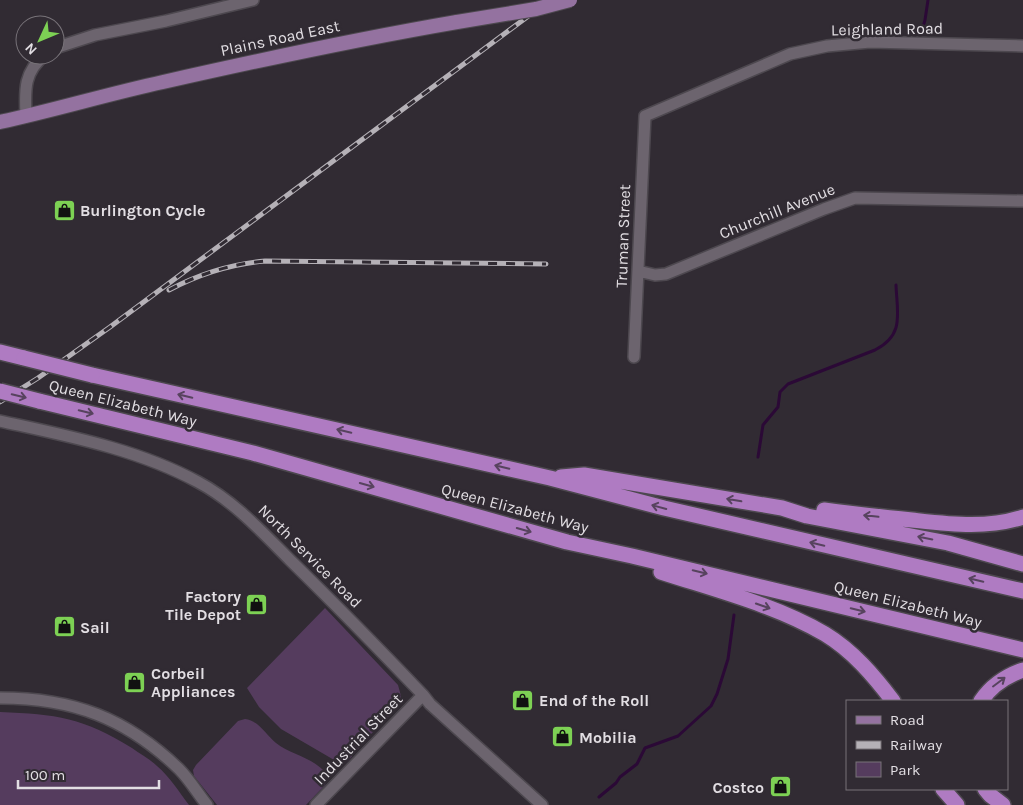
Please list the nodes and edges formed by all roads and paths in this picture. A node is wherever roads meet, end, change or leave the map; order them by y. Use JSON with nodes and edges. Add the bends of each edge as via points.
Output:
{"nodes":[{"id":1,"x":253,"y":0,"type":"edge"},
{"id":2,"x":570,"y":0,"type":"edge"},
{"id":3,"x":65,"y":45,"type":"edge"},
{"id":4,"x":1023,"y":46,"type":"edge"},
{"id":5,"x":36,"y":65,"type":"edge"},
{"id":6,"x":26,"y":116,"type":"junction"},
{"id":7,"x":645,"y":116,"type":"joint"},
{"id":8,"x":0,"y":122,"type":"edge"},
{"id":9,"x":1023,"y":202,"type":"edge"},
{"id":10,"x":638,"y":271,"type":"junction"},
{"id":11,"x":0,"y":352,"type":"edge"},
{"id":12,"x":634,"y":357,"type":"dead end"},
{"id":13,"x":0,"y":391,"type":"edge"},
{"id":14,"x":5,"y":422,"type":"edge"},
{"id":15,"x":550,"y":478,"type":"junction"},
{"id":16,"x":782,"y":508,"type":"junction"},
{"id":17,"x":1023,"y":517,"type":"edge"},
{"id":18,"x":567,"y":542,"type":"junction"},
{"id":19,"x":1023,"y":564,"type":"edge"},
{"id":20,"x":1023,"y":591,"type":"edge"},
{"id":21,"x":1023,"y":650,"type":"edge"},
{"id":22,"x":1023,"y":670,"type":"edge"},
{"id":23,"x":423,"y":695,"type":"junction"},
{"id":24,"x":0,"y":698,"type":"edge"},
{"id":25,"x":892,"y":700,"type":"edge"},
{"id":26,"x":982,"y":700,"type":"edge"},
{"id":27,"x":944,"y":790,"type":"edge"},
{"id":28,"x":986,"y":790,"type":"edge"},
{"id":29,"x":207,"y":805,"type":"edge"},
{"id":30,"x":316,"y":805,"type":"edge"},
{"id":31,"x":542,"y":805,"type":"edge"},
{"id":32,"x":957,"y":805,"type":"edge"},
{"id":33,"x":1004,"y":805,"type":"edge"}],
"edges":[{"from":1,"to":3,"type":"street"},
{"from":2,"to":6,"type":"main road","name":"Plains Road East","bridge":true,"via":[[249,63]]},
{"from":4,"to":7,"type":"street","name":"Leighland Road","via":[[870,42],[818,47],[790,54]]},
{"from":5,"to":6,"type":"street","via":[[25,87]]},
{"from":6,"to":8,"type":"main road","name":"Plains Road East"},
{"from":7,"to":10,"type":"street","name":"Truman Street"},
{"from":9,"to":10,"type":"street","name":"Churchill Avenue","via":[[855,198],[666,274]]},
{"from":10,"to":12,"type":"street","name":"Truman Street"},
{"from":15,"to":11,"type":"highway","name":"Queen Elizabeth Way","one_way":true,"bridge":true},
{"from":13,"to":18,"type":"highway","name":"Queen Elizabeth Way","one_way":true,"bridge":true,"via":[[253,453]]},
{"from":14,"to":23,"type":"street","name":"North Service Road","via":[[126,451],[201,483],[239,510]]},
{"from":16,"to":15,"type":"highway","one_way":true,"via":[[584,475]]},
{"from":20,"to":15,"type":"highway","name":"Queen Elizabeth Way","one_way":true,"via":[[664,508]]},
{"from":17,"to":16,"type":"highway","one_way":true,"via":[[988,524],[952,524]]},
{"from":19,"to":16,"type":"highway","one_way":true,"via":[[948,543],[807,516]]},
{"from":18,"to":21,"type":"highway","name":"Queen Elizabeth Way","one_way":true},
{"from":18,"to":25,"type":"highway","one_way":true,"via":[[788,614],[827,635],[860,661]]},
{"from":26,"to":22,"type":"highway","one_way":true,"via":[[998,682]]},
{"from":23,"to":30,"type":"street","name":"Industrial Street"},
{"from":23,"to":31,"type":"street","name":"North Service Road"},
{"from":24,"to":29,"type":"street","via":[[69,704],[101,715],[153,746],[180,770]]},
{"from":27,"to":32,"type":"highway"},
{"from":28,"to":33,"type":"highway"}]}
